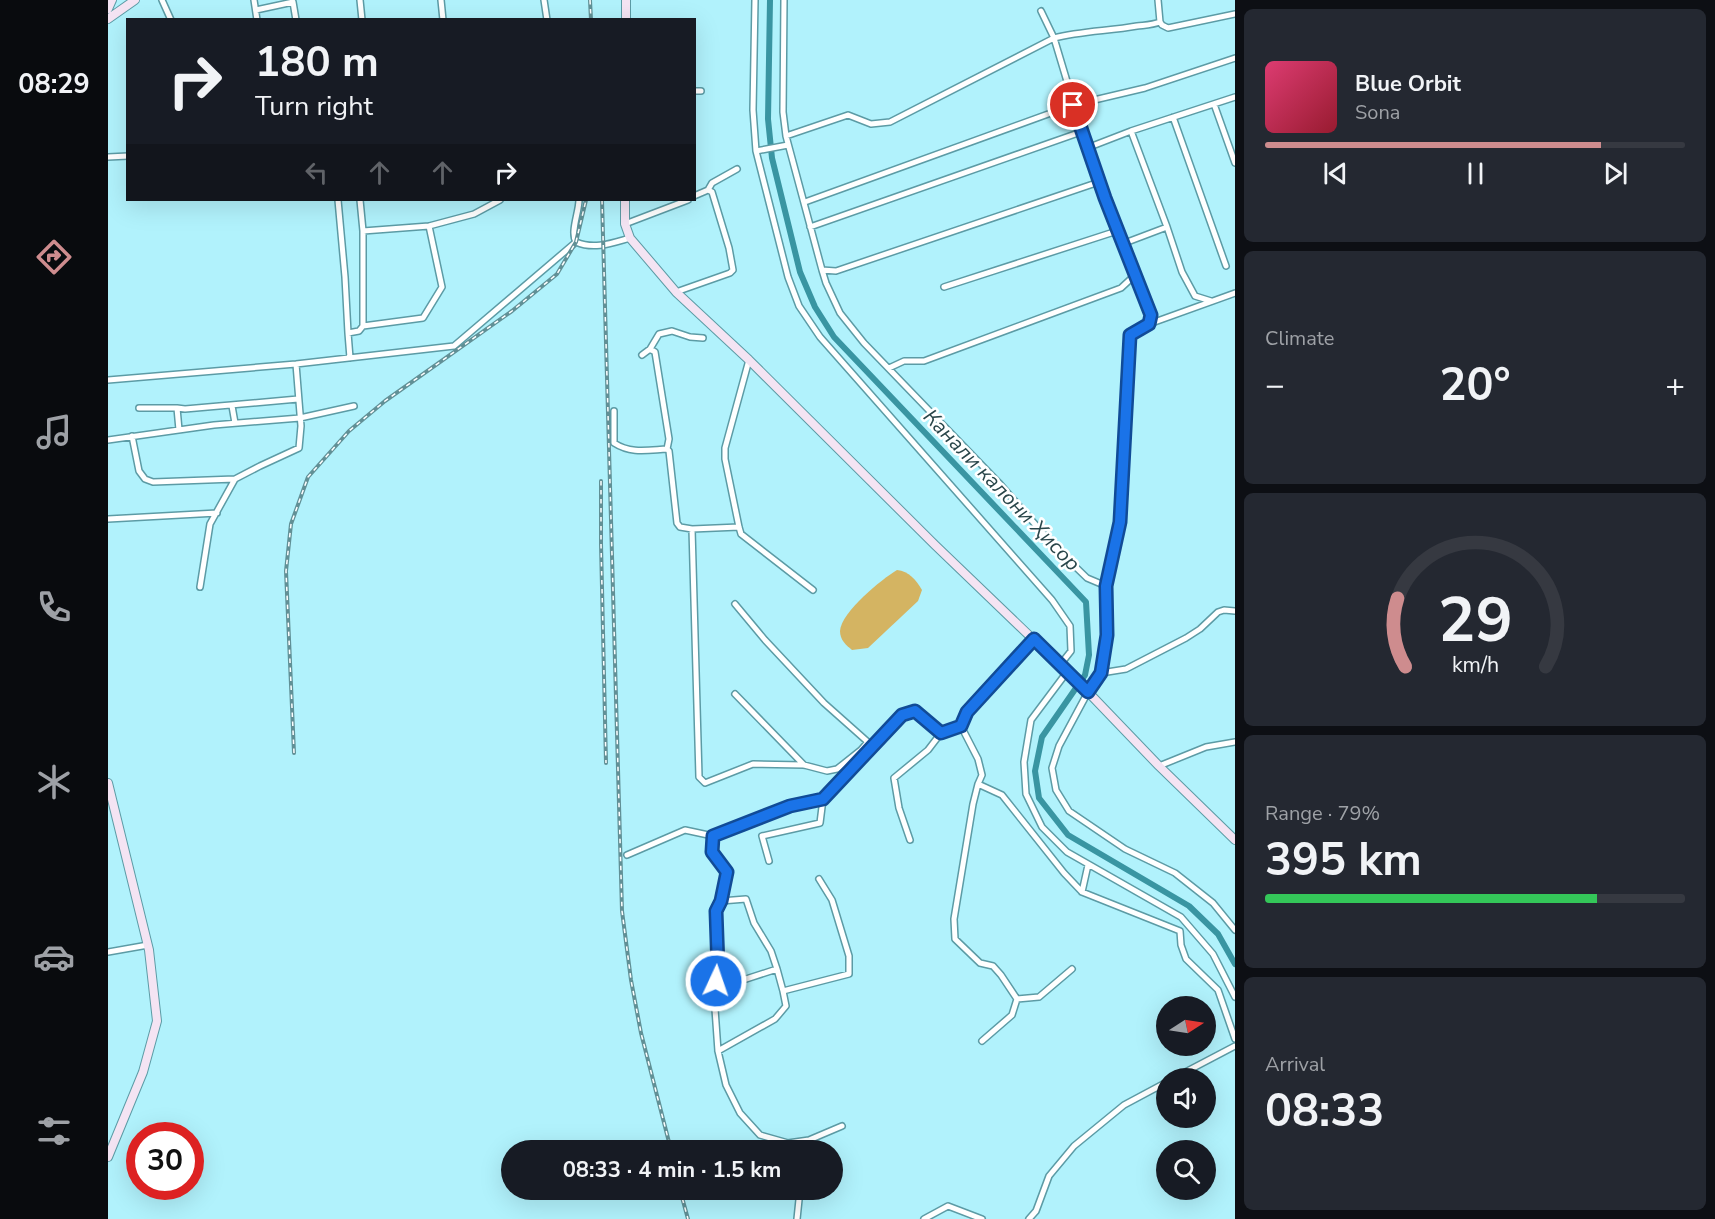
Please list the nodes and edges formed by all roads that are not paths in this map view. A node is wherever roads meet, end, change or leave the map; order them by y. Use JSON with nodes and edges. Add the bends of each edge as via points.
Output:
{"nodes":[{"id":1,"x":112,"y":0,"type":"edge"},
{"id":2,"x":135,"y":0,"type":"edge"},
{"id":3,"x":162,"y":0,"type":"edge"},
{"id":4,"x":254,"y":0,"type":"edge"},
{"id":5,"x":360,"y":0,"type":"edge"},
{"id":6,"x":441,"y":0,"type":"edge"},
{"id":7,"x":544,"y":0,"type":"edge"},
{"id":8,"x":626,"y":0,"type":"edge"},
{"id":9,"x":755,"y":0,"type":"edge"},
{"id":10,"x":784,"y":0,"type":"edge"},
{"id":11,"x":1158,"y":0,"type":"edge"},
{"id":12,"x":108,"y":9,"type":"edge"},
{"id":13,"x":256,"y":10,"type":"junction"},
{"id":14,"x":1041,"y":11,"type":"dead end"},
{"id":15,"x":1235,"y":14,"type":"edge"},
{"id":16,"x":170,"y":18,"type":"edge"},
{"id":17,"x":257,"y":18,"type":"edge"},
{"id":18,"x":296,"y":18,"type":"edge"},
{"id":19,"x":362,"y":18,"type":"edge"},
{"id":20,"x":443,"y":18,"type":"edge"},
{"id":21,"x":548,"y":18,"type":"edge"},
{"id":22,"x":627,"y":18,"type":"edge"},
{"id":23,"x":108,"y":19,"type":"edge"},
{"id":24,"x":1160,"y":22,"type":"junction"},
{"id":25,"x":1054,"y":38,"type":"junction"},
{"id":26,"x":1235,"y":58,"type":"edge"},
{"id":27,"x":696,"y":91,"type":"edge"},
{"id":28,"x":702,"y":91,"type":"dead end"},
{"id":29,"x":1235,"y":97,"type":"edge"},
{"id":30,"x":1214,"y":104,"type":"junction"},
{"id":31,"x":1073,"y":105,"type":"junction"},
{"id":32,"x":1173,"y":117,"type":"junction"},
{"id":33,"x":1131,"y":131,"type":"junction"},
{"id":34,"x":1081,"y":132,"type":"junction"},
{"id":35,"x":786,"y":136,"type":"junction"},
{"id":36,"x":787,"y":146,"type":"junction"},
{"id":37,"x":1087,"y":147,"type":"junction"},
{"id":38,"x":759,"y":151,"type":"junction"},
{"id":39,"x":126,"y":156,"type":"edge"},
{"id":40,"x":108,"y":157,"type":"edge"},
{"id":41,"x":1235,"y":163,"type":"edge"},
{"id":42,"x":737,"y":169,"type":"dead end"},
{"id":43,"x":1099,"y":182,"type":"junction"},
{"id":44,"x":708,"y":190,"type":"junction"},
{"id":45,"x":696,"y":195,"type":"edge"},
{"id":46,"x":338,"y":201,"type":"edge"},
{"id":47,"x":360,"y":201,"type":"edge"},
{"id":48,"x":498,"y":201,"type":"edge"},
{"id":49,"x":579,"y":201,"type":"edge"},
{"id":50,"x":625,"y":201,"type":"edge"},
{"id":51,"x":685,"y":201,"type":"edge"},
{"id":52,"x":805,"y":202,"type":"junction"},
{"id":53,"x":625,"y":224,"type":"junction"},
{"id":54,"x":429,"y":226,"type":"junction"},
{"id":55,"x":810,"y":227,"type":"junction"},
{"id":56,"x":1167,"y":227,"type":"junction"},
{"id":57,"x":363,"y":231,"type":"junction"},
{"id":58,"x":1117,"y":231,"type":"junction"},
{"id":59,"x":630,"y":238,"type":"junction"},
{"id":60,"x":576,"y":242,"type":"junction"},
{"id":61,"x":1122,"y":244,"type":"junction"},
{"id":62,"x":1226,"y":266,"type":"dead end"},
{"id":63,"x":822,"y":270,"type":"junction"},
{"id":64,"x":1135,"y":275,"type":"junction"},
{"id":65,"x":944,"y":287,"type":"dead end"},
{"id":66,"x":676,"y":292,"type":"junction"},
{"id":67,"x":1235,"y":293,"type":"edge"},
{"id":68,"x":1211,"y":301,"type":"junction"},
{"id":69,"x":1149,"y":324,"type":"junction"},
{"id":70,"x":363,"y":326,"type":"junction"},
{"id":71,"x":348,"y":333,"type":"junction"},
{"id":72,"x":703,"y":339,"type":"dead end"},
{"id":73,"x":650,"y":349,"type":"junction"},
{"id":74,"x":642,"y":355,"type":"dead end"},
{"id":75,"x":350,"y":358,"type":"junction"},
{"id":76,"x":749,"y":360,"type":"junction"},
{"id":77,"x":296,"y":364,"type":"junction"},
{"id":78,"x":889,"y":368,"type":"junction"},
{"id":79,"x":108,"y":380,"type":"edge"},
{"id":80,"x":298,"y":399,"type":"junction"},
{"id":81,"x":232,"y":406,"type":"junction"},
{"id":82,"x":354,"y":406,"type":"dead end"},
{"id":83,"x":139,"y":408,"type":"dead end"},
{"id":84,"x":177,"y":408,"type":"junction"},
{"id":85,"x":614,"y":411,"type":"dead end"},
{"id":86,"x":300,"y":417,"type":"junction"},
{"id":87,"x":235,"y":423,"type":"junction"},
{"id":88,"x":179,"y":430,"type":"junction"},
{"id":89,"x":132,"y":436,"type":"junction"},
{"id":90,"x":108,"y":440,"type":"edge"},
{"id":91,"x":667,"y":448,"type":"junction"},
{"id":92,"x":235,"y":480,"type":"junction"},
{"id":93,"x":217,"y":513,"type":"junction"},
{"id":94,"x":108,"y":519,"type":"edge"},
{"id":95,"x":739,"y":527,"type":"junction"},
{"id":96,"x":692,"y":529,"type":"junction"},
{"id":97,"x":1106,"y":586,"type":"junction"},
{"id":98,"x":200,"y":587,"type":"dead end"},
{"id":99,"x":813,"y":590,"type":"dead end"},
{"id":100,"x":735,"y":604,"type":"dead end"},
{"id":101,"x":1235,"y":611,"type":"edge"},
{"id":102,"x":1034,"y":639,"type":"junction"},
{"id":103,"x":1060,"y":665,"type":"junction"},
{"id":104,"x":1066,"y":672,"type":"junction"},
{"id":105,"x":1101,"y":673,"type":"junction"},
{"id":106,"x":1088,"y":692,"type":"junction"},
{"id":107,"x":735,"y":694,"type":"dead end"},
{"id":108,"x":961,"y":726,"type":"junction"},
{"id":109,"x":941,"y":733,"type":"junction"},
{"id":110,"x":1235,"y":742,"type":"edge"},
{"id":111,"x":870,"y":744,"type":"junction"},
{"id":112,"x":804,"y":765,"type":"junction"},
{"id":113,"x":1159,"y":766,"type":"junction"},
{"id":114,"x":108,"y":783,"type":"edge"},
{"id":115,"x":978,"y":784,"type":"junction"},
{"id":116,"x":823,"y":799,"type":"junction"},
{"id":117,"x":713,"y":836,"type":"junction"},
{"id":118,"x":910,"y":840,"type":"dead end"},
{"id":119,"x":1235,"y":840,"type":"edge"},
{"id":120,"x":627,"y":855,"type":"dead end"},
{"id":121,"x":769,"y":861,"type":"dead end"},
{"id":122,"x":1088,"y":865,"type":"junction"},
{"id":123,"x":819,"y":879,"type":"dead end"},
{"id":124,"x":1082,"y":892,"type":"junction"},
{"id":125,"x":721,"y":901,"type":"junction"},
{"id":126,"x":1235,"y":930,"type":"edge"},
{"id":127,"x":148,"y":945,"type":"junction"},
{"id":128,"x":108,"y":952,"type":"edge"},
{"id":129,"x":718,"y":968,"type":"junction"},
{"id":130,"x":777,"y":969,"type":"junction"},
{"id":131,"x":1072,"y":969,"type":"dead end"},
{"id":132,"x":783,"y":991,"type":"junction"},
{"id":133,"x":1235,"y":997,"type":"edge"},
{"id":134,"x":1017,"y":999,"type":"junction"},
{"id":135,"x":1235,"y":1039,"type":"edge"},
{"id":136,"x":982,"y":1041,"type":"dead end"},
{"id":137,"x":1235,"y":1046,"type":"edge"},
{"id":138,"x":718,"y":1051,"type":"junction"},
{"id":139,"x":1193,"y":1068,"type":"edge"},
{"id":140,"x":1156,"y":1088,"type":"edge"},
{"id":141,"x":842,"y":1126,"type":"dead end"},
{"id":142,"x":776,"y":1140,"type":"edge"},
{"id":143,"x":809,"y":1140,"type":"edge"},
{"id":144,"x":108,"y":1157,"type":"edge"},
{"id":145,"x":799,"y":1200,"type":"edge"},
{"id":146,"x":797,"y":1219,"type":"edge"},
{"id":147,"x":924,"y":1219,"type":"edge"},
{"id":148,"x":982,"y":1219,"type":"edge"},
{"id":149,"x":1029,"y":1219,"type":"edge"}],
"edges":[{"from":1,"to":12,"type":"main road"},
{"from":2,"to":23,"type":"main road"},
{"from":3,"to":16,"type":"street"},
{"from":4,"to":13,"type":"street"},
{"from":5,"to":19,"type":"street"},
{"from":6,"to":20,"type":"street"},
{"from":7,"to":21,"type":"street"},
{"from":8,"to":22,"type":"main road"},
{"from":9,"to":38,"type":"street","via":[[753,110]]},
{"from":10,"to":35,"type":"street"},
{"from":11,"to":24,"type":"street"},
{"from":13,"to":17,"type":"street"},
{"from":13,"to":18,"type":"street","via":[[293,2]]},
{"from":14,"to":25,"type":"street"},
{"from":15,"to":24,"type":"street","via":[[1168,28]]},
{"from":24,"to":25,"type":"street"},
{"from":25,"to":31,"type":"street"},
{"from":25,"to":35,"type":"street","via":[[890,122],[871,124],[848,116]]},
{"from":26,"to":31,"type":"street","via":[[1145,88]]},
{"from":27,"to":28,"type":"street"},
{"from":29,"to":30,"type":"street"},
{"from":30,"to":32,"type":"street"},
{"from":30,"to":41,"type":"street"},
{"from":31,"to":34,"type":"street"},
{"from":31,"to":52,"type":"street"},
{"from":32,"to":33,"type":"street"},
{"from":32,"to":62,"type":"street"},
{"from":33,"to":37,"type":"street"},
{"from":33,"to":56,"type":"street"},
{"from":34,"to":37,"type":"street"},
{"from":34,"to":55,"type":"street"},
{"from":35,"to":36,"type":"street"},
{"from":36,"to":38,"type":"street"},
{"from":36,"to":52,"type":"street"},
{"from":37,"to":43,"type":"street"},
{"from":38,"to":103,"type":"street","via":[[798,306],[820,337],[1052,600],[1070,626],[1071,651]]},
{"from":39,"to":40,"type":"street"},
{"from":42,"to":44,"type":"street","via":[[712,183]]},
{"from":43,"to":58,"type":"street"},
{"from":43,"to":63,"type":"street","via":[[836,271]]},
{"from":44,"to":45,"type":"street"},
{"from":44,"to":66,"type":"street","via":[[712,192],[733,270]]},
{"from":46,"to":71,"type":"street"},
{"from":47,"to":57,"type":"street"},
{"from":48,"to":54,"type":"street","via":[[474,214]]},
{"from":49,"to":60,"type":"street"},
{"from":50,"to":53,"type":"main road"},
{"from":51,"to":53,"type":"street"},
{"from":52,"to":55,"type":"street"},
{"from":53,"to":59,"type":"main road"},
{"from":54,"to":57,"type":"street"},
{"from":54,"to":70,"type":"street","via":[[442,287],[423,318]]},
{"from":55,"to":63,"type":"street"},
{"from":56,"to":61,"type":"street"},
{"from":56,"to":68,"type":"street","via":[[1182,272],[1195,296]]},
{"from":57,"to":70,"type":"street"},
{"from":58,"to":61,"type":"street"},
{"from":58,"to":65,"type":"street"},
{"from":59,"to":60,"type":"street","via":[[603,246]]},
{"from":59,"to":66,"type":"main road"},
{"from":60,"to":75,"type":"street","via":[[454,346]]},
{"from":61,"to":64,"type":"street"},
{"from":63,"to":78,"type":"street","via":[[840,313]]},
{"from":64,"to":69,"type":"street","via":[[1151,315]]},
{"from":64,"to":78,"type":"street","via":[[1120,288],[924,361],[904,361]]},
{"from":66,"to":76,"type":"main road"},
{"from":67,"to":68,"type":"street"},
{"from":68,"to":69,"type":"street"},
{"from":69,"to":97,"type":"street","via":[[1130,335],[1120,522]]},
{"from":70,"to":71,"type":"street"},
{"from":71,"to":75,"type":"street"},
{"from":72,"to":73,"type":"street","via":[[672,331],[659,334]]},
{"from":73,"to":74,"type":"street"},
{"from":73,"to":91,"type":"street","via":[[655,352],[669,439]]},
{"from":75,"to":77,"type":"street"},
{"from":76,"to":95,"type":"street","via":[[725,448]]},
{"from":76,"to":102,"type":"main road"},
{"from":77,"to":79,"type":"street"},
{"from":77,"to":80,"type":"street"},
{"from":78,"to":97,"type":"street","via":[[1055,547],[1087,578]]},
{"from":80,"to":81,"type":"street"},
{"from":80,"to":86,"type":"street"},
{"from":81,"to":84,"type":"street"},
{"from":81,"to":87,"type":"street"},
{"from":82,"to":86,"type":"street"},
{"from":83,"to":84,"type":"street"},
{"from":84,"to":88,"type":"street"},
{"from":85,"to":91,"type":"street","via":[[614,443],[633,451]]},
{"from":86,"to":87,"type":"street"},
{"from":86,"to":92,"type":"street","via":[[299,448]]},
{"from":87,"to":88,"type":"street"},
{"from":88,"to":89,"type":"street"},
{"from":89,"to":90,"type":"street"},
{"from":89,"to":92,"type":"street","via":[[139,471],[145,479]]},
{"from":91,"to":96,"type":"street","via":[[677,523]]},
{"from":92,"to":93,"type":"street"},
{"from":93,"to":94,"type":"street"},
{"from":93,"to":98,"type":"street","via":[[210,524]]},
{"from":95,"to":96,"type":"street"},
{"from":95,"to":99,"type":"street","via":[[741,534]]},
{"from":96,"to":112,"type":"street","via":[[699,777],[705,783],[753,764]]},
{"from":97,"to":105,"type":"street","via":[[1107,635]]},
{"from":100,"to":111,"type":"street","via":[[824,703]]},
{"from":101,"to":105,"type":"street","via":[[1218,612],[1186,638],[1126,669]]},
{"from":102,"to":103,"type":"main road"},
{"from":102,"to":108,"type":"street","via":[[967,712]]},
{"from":103,"to":104,"type":"main road"},
{"from":104,"to":106,"type":"main road"},
{"from":104,"to":122,"type":"street","via":[[1032,720],[1024,762],[1026,794],[1042,827],[1067,852]]},
{"from":105,"to":106,"type":"street"},
{"from":106,"to":113,"type":"main road"},
{"from":106,"to":126,"type":"street","via":[[1059,746],[1052,768],[1056,790],[1069,811],[1125,849],[1175,873],[1213,903]]},
{"from":107,"to":112,"type":"street"},
{"from":108,"to":109,"type":"street"},
{"from":108,"to":115,"type":"street","via":[[978,759],[982,775]]},
{"from":109,"to":111,"type":"street","via":[[915,711],[902,715]]},
{"from":109,"to":118,"type":"street","via":[[928,750],[894,778]]},
{"from":110,"to":113,"type":"street","via":[[1206,747]]},
{"from":111,"to":112,"type":"street","via":[[837,769],[827,771]]},
{"from":111,"to":116,"type":"street"},
{"from":113,"to":119,"type":"main road"},
{"from":114,"to":127,"type":"main road"},
{"from":115,"to":124,"type":"street","via":[[1002,795]]},
{"from":115,"to":134,"type":"street","via":[[954,919],[956,939],[980,963],[993,966]]},
{"from":116,"to":117,"type":"street","via":[[790,806]]},
{"from":116,"to":121,"type":"street","via":[[820,823],[762,836]]},
{"from":117,"to":120,"type":"street","via":[[685,830]]},
{"from":117,"to":125,"type":"street","via":[[712,852],[727,872]]},
{"from":122,"to":124,"type":"street"},
{"from":122,"to":133,"type":"street","via":[[1181,917],[1213,954]]},
{"from":123,"to":132,"type":"street","via":[[832,900],[849,956],[849,974]]},
{"from":124,"to":135,"type":"street","via":[[1180,931],[1186,959],[1218,990]]},
{"from":125,"to":129,"type":"street","via":[[716,911]]},
{"from":125,"to":130,"type":"street","via":[[746,899]]},
{"from":127,"to":128,"type":"street"},
{"from":127,"to":144,"type":"main road","via":[[157,1020],[143,1072]]},
{"from":129,"to":130,"type":"street","via":[[738,968],[743,980]]},
{"from":129,"to":138,"type":"street","via":[[714,995]]},
{"from":130,"to":132,"type":"street"},
{"from":131,"to":134,"type":"street","via":[[1039,997]]},
{"from":132,"to":138,"type":"street","via":[[786,1006],[775,1019]]},
{"from":134,"to":136,"type":"street","via":[[1012,1015]]},
{"from":137,"to":139,"type":"street"},
{"from":138,"to":142,"type":"street","via":[[726,1086],[740,1113],[760,1136]]},
{"from":140,"to":149,"type":"street","via":[[1124,1105],[1074,1146],[1049,1176]]},
{"from":141,"to":143,"type":"street"},
{"from":145,"to":146,"type":"street"},
{"from":147,"to":148,"type":"street","via":[[948,1206]]}]}
